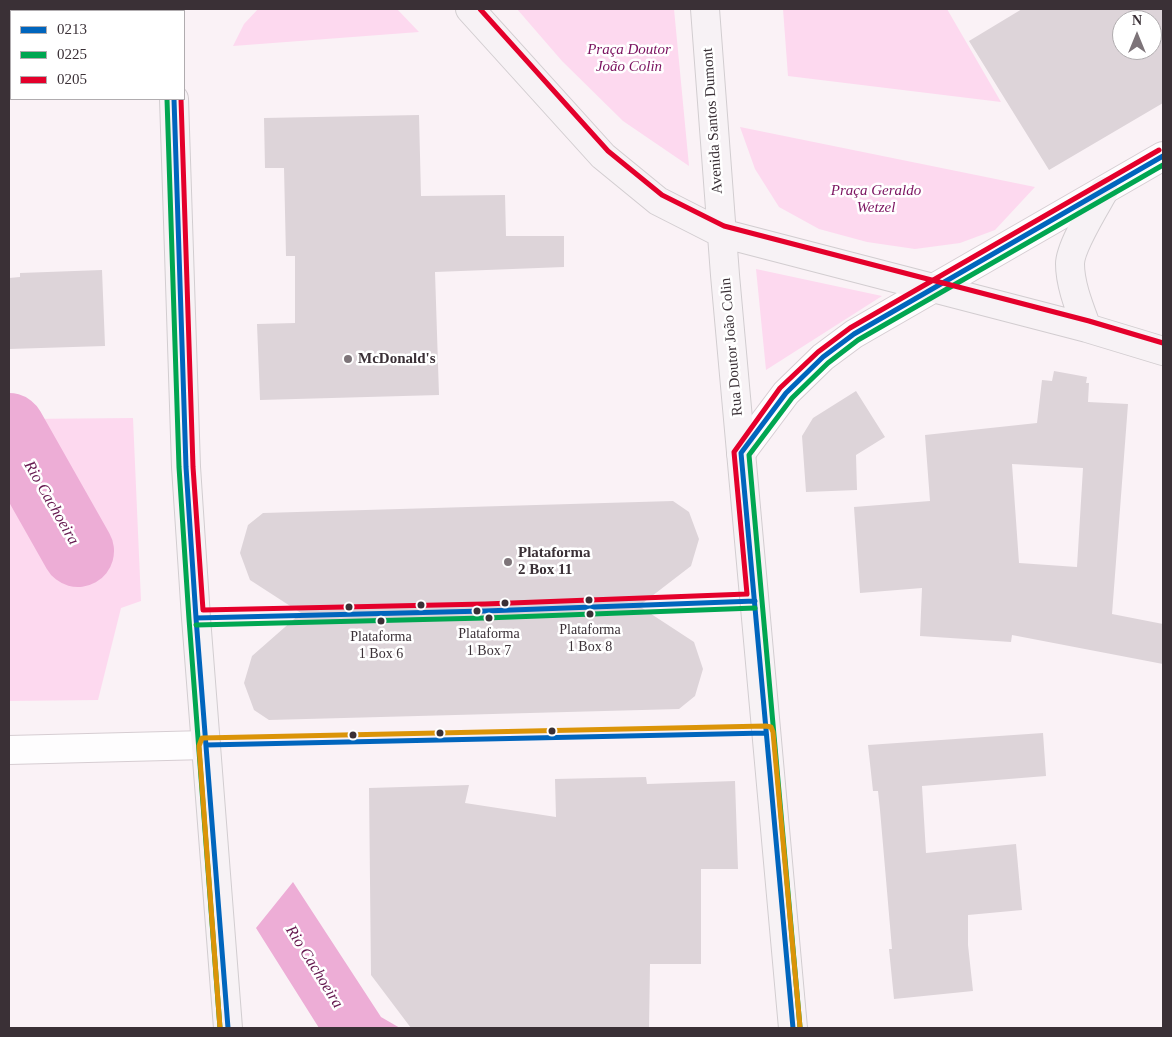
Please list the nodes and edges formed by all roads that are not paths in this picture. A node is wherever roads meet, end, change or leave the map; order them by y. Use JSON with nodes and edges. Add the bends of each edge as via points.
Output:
{"nodes":[{"id":1,"x":470,"y":9,"type":"edge"},
{"id":2,"x":705,"y":9,"type":"edge"},
{"id":3,"x":174,"y":100,"type":"edge"},
{"id":4,"x":1163,"y":156,"type":"edge"},
{"id":5,"x":1104,"y":191,"type":"junction"},
{"id":6,"x":722,"y":233,"type":"junction"},
{"id":7,"x":934,"y":288,"type":"junction"},
{"id":8,"x":1087,"y":328,"type":"junction"},
{"id":9,"x":1163,"y":351,"type":"edge"},
{"id":10,"x":741,"y":452,"type":"junction"},
{"id":11,"x":206,"y":745,"type":"junction"},
{"id":12,"x":9,"y":750,"type":"edge"},
{"id":13,"x":228,"y":1028,"type":"edge"},
{"id":14,"x":794,"y":1028,"type":"edge"}],
"edges":[{"from":1,"to":6,"type":"main road","via":[[602,156],[658,201]]},
{"from":2,"to":6,"type":"main road","name":"Avenida Santos Dumont"},
{"from":3,"to":11,"type":"main road","via":[[186,467]]},
{"from":4,"to":5,"type":"main road"},
{"from":5,"to":7,"type":"main road"},
{"from":5,"to":8,"type":"main road","via":[[1070,263],[1075,295]]},
{"from":6,"to":7,"type":"main road"},
{"from":6,"to":10,"type":"main road","name":"Rua Doutor João Colin"},
{"from":7,"to":8,"type":"main road"},
{"from":7,"to":10,"type":"main road","via":[[854,334],[824,357],[786,393]]},
{"from":8,"to":9,"type":"main road"},
{"from":10,"to":14,"type":"main road","name":"Rua Doutor João Colin"},
{"from":11,"to":12,"type":"main road"},
{"from":11,"to":13,"type":"main road"}]}
